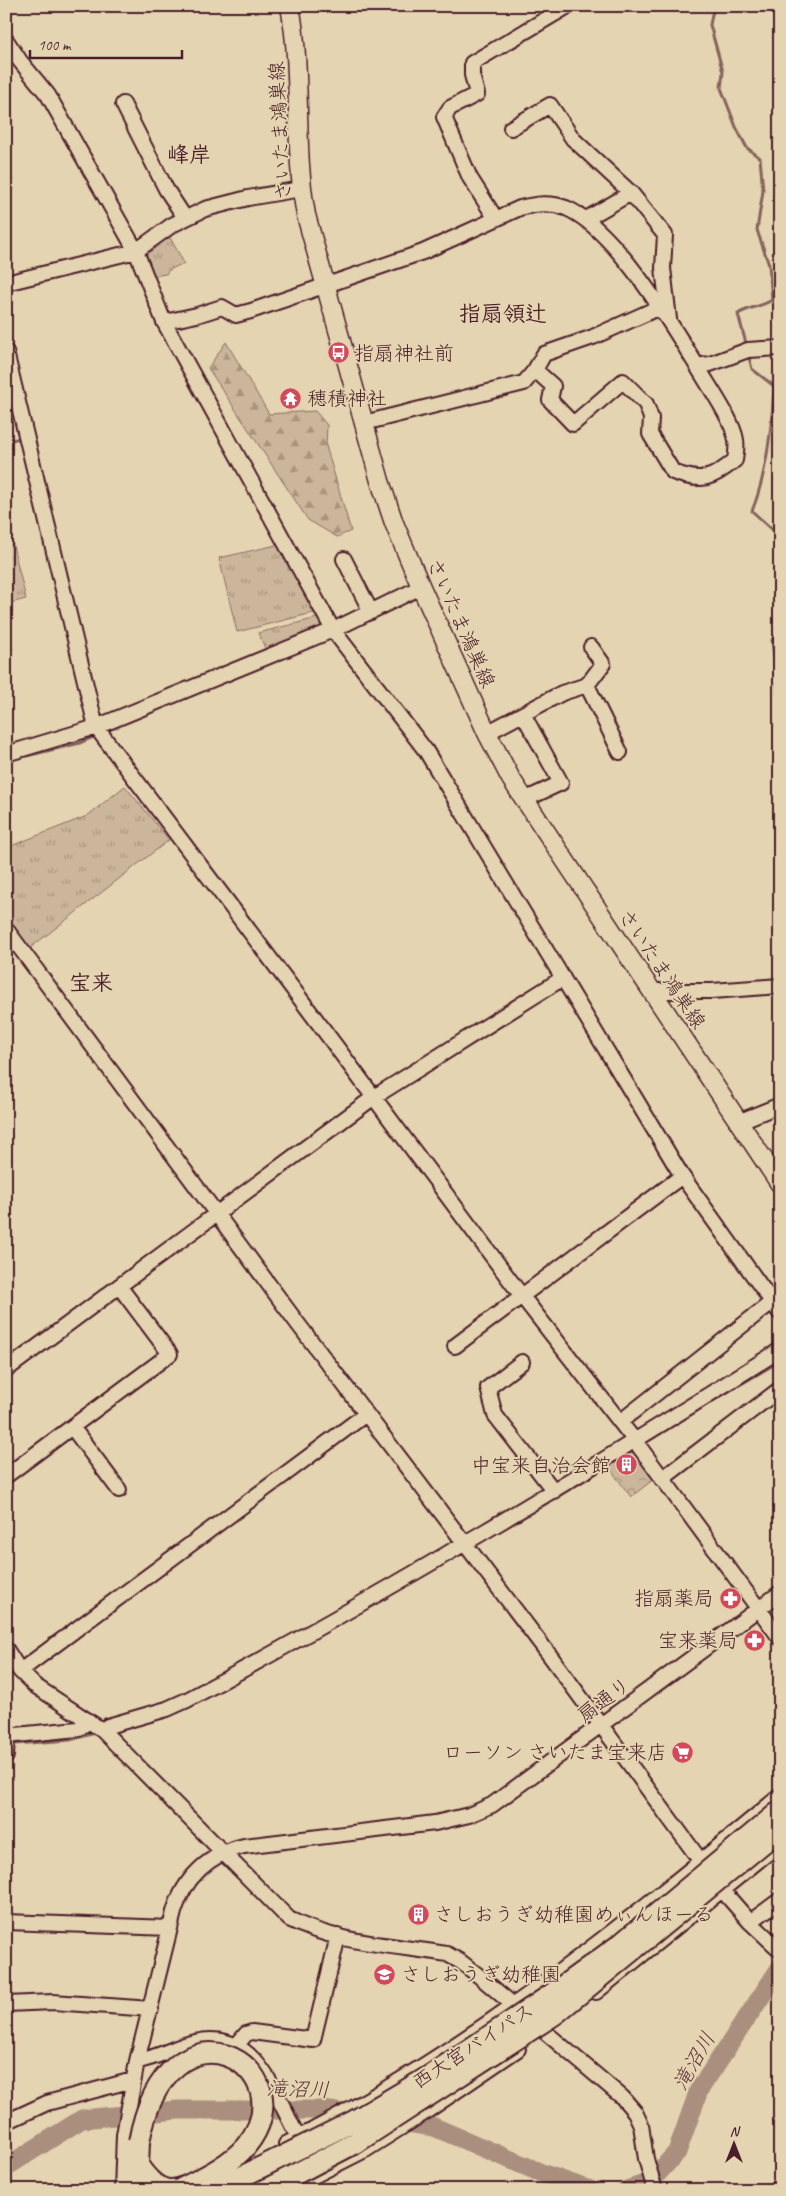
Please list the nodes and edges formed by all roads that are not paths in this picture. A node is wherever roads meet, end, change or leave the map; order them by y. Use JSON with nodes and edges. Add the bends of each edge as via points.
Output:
{"nodes":[{"id":1,"x":290,"y":6,"type":"edge"},
{"id":2,"x":568,"y":6,"type":"edge"},
{"id":3,"x":544,"y":12,"type":"edge"},
{"id":4,"x":6,"y":40,"type":"edge"},
{"id":5,"x":123,"y":104,"type":"dead end"},
{"id":6,"x":511,"y":128,"type":"dead end"},
{"id":7,"x":301,"y":189,"type":"junction"},
{"id":8,"x":631,"y":192,"type":"junction"},
{"id":9,"x":186,"y":218,"type":"junction"},
{"id":10,"x":496,"y":219,"type":"junction"},
{"id":11,"x":586,"y":219,"type":"junction"},
{"id":12,"x":136,"y":251,"type":"junction"},
{"id":13,"x":6,"y":284,"type":"edge"},
{"id":14,"x":326,"y":285,"type":"junction"},
{"id":15,"x":660,"y":307,"type":"junction"},
{"id":16,"x":670,"y":321,"type":"junction"},
{"id":17,"x":164,"y":322,"type":"junction"},
{"id":18,"x":780,"y":348,"type":"edge"},
{"id":19,"x":6,"y":352,"type":"edge"},
{"id":20,"x":697,"y":366,"type":"junction"},
{"id":21,"x":535,"y":370,"type":"junction"},
{"id":22,"x":364,"y":423,"type":"junction"},
{"id":23,"x":344,"y":559,"type":"dead end"},
{"id":24,"x":421,"y":587,"type":"junction"},
{"id":25,"x":371,"y":612,"type":"junction"},
{"id":26,"x":334,"y":630,"type":"junction"},
{"id":27,"x":591,"y":647,"type":"dead end"},
{"id":28,"x":587,"y":685,"type":"junction"},
{"id":29,"x":523,"y":714,"type":"junction"},
{"id":30,"x":96,"y":728,"type":"junction"},
{"id":31,"x":487,"y":733,"type":"junction"},
{"id":32,"x":620,"y":752,"type":"dead end"},
{"id":33,"x":6,"y":754,"type":"edge"},
{"id":34,"x":524,"y":800,"type":"junction"},
{"id":35,"x":6,"y":929,"type":"edge"},
{"id":36,"x":564,"y":978,"type":"junction"},
{"id":37,"x":780,"y":986,"type":"edge"},
{"id":38,"x":651,"y":991,"type":"junction"},
{"id":39,"x":374,"y":1097,"type":"junction"},
{"id":40,"x":780,"y":1105,"type":"edge"},
{"id":41,"x":738,"y":1122,"type":"junction"},
{"id":42,"x":682,"y":1176,"type":"junction"},
{"id":43,"x":780,"y":1184,"type":"edge"},
{"id":44,"x":217,"y":1214,"type":"junction"},
{"id":45,"x":119,"y":1286,"type":"junction"},
{"id":46,"x":521,"y":1295,"type":"junction"},
{"id":47,"x":776,"y":1308,"type":"edge"},
{"id":48,"x":455,"y":1346,"type":"dead end"},
{"id":49,"x":780,"y":1350,"type":"edge"},
{"id":50,"x":522,"y":1362,"type":"dead end"},
{"id":51,"x":6,"y":1370,"type":"edge"},
{"id":52,"x":780,"y":1389,"type":"edge"},
{"id":53,"x":366,"y":1414,"type":"junction"},
{"id":54,"x":620,"y":1422,"type":"junction"},
{"id":55,"x":72,"y":1427,"type":"junction"},
{"id":56,"x":635,"y":1442,"type":"junction"},
{"id":57,"x":6,"y":1476,"type":"edge"},
{"id":58,"x":662,"y":1479,"type":"junction"},
{"id":59,"x":119,"y":1490,"type":"dead end"},
{"id":60,"x":554,"y":1491,"type":"junction"},
{"id":61,"x":466,"y":1544,"type":"junction"},
{"id":62,"x":780,"y":1594,"type":"edge"},
{"id":63,"x":758,"y":1610,"type":"junction"},
{"id":64,"x":780,"y":1638,"type":"edge"},
{"id":65,"x":6,"y":1649,"type":"edge"},
{"id":66,"x":20,"y":1671,"type":"junction"},
{"id":67,"x":89,"y":1721,"type":"junction"},
{"id":68,"x":602,"y":1726,"type":"junction"},
{"id":69,"x":102,"y":1730,"type":"junction"},
{"id":70,"x":6,"y":1736,"type":"edge"},
{"id":71,"x":6,"y":1756,"type":"edge"},
{"id":72,"x":780,"y":1796,"type":"edge"},
{"id":73,"x":780,"y":1811,"type":"edge"},
{"id":74,"x":780,"y":1829,"type":"edge"},
{"id":75,"x":780,"y":1843,"type":"edge"},
{"id":76,"x":223,"y":1853,"type":"junction"},
{"id":77,"x":701,"y":1861,"type":"junction"},
{"id":78,"x":722,"y":1890,"type":"junction"},
{"id":79,"x":780,"y":1900,"type":"edge"},
{"id":80,"x":6,"y":1922,"type":"edge"},
{"id":81,"x":750,"y":1922,"type":"junction"},
{"id":82,"x":170,"y":1928,"type":"junction"},
{"id":83,"x":338,"y":1936,"type":"junction"},
{"id":84,"x":778,"y":1946,"type":"edge"},
{"id":85,"x":6,"y":2004,"type":"edge"},
{"id":86,"x":514,"y":2007,"type":"junction"},
{"id":87,"x":151,"y":2009,"type":"junction"},
{"id":88,"x":545,"y":2031,"type":"junction"},
{"id":89,"x":236,"y":2046,"type":"junction"},
{"id":90,"x":137,"y":2060,"type":"junction"},
{"id":91,"x":134,"y":2080,"type":"junction"},
{"id":92,"x":6,"y":2122,"type":"edge"},
{"id":93,"x":295,"y":2132,"type":"junction"},
{"id":94,"x":134,"y":2146,"type":"junction"},
{"id":95,"x":320,"y":2173,"type":"junction"},
{"id":96,"x":122,"y":2190,"type":"edge"},
{"id":97,"x":137,"y":2190,"type":"edge"},
{"id":98,"x":179,"y":2190,"type":"edge"},
{"id":99,"x":215,"y":2190,"type":"edge"},
{"id":100,"x":265,"y":2190,"type":"edge"},
{"id":101,"x":286,"y":2190,"type":"edge"},
{"id":102,"x":655,"y":2190,"type":"edge"}],
"edges":[{"from":1,"to":7,"type":"main road","name":"さいたま鴻巣線","via":[[297,56]]},
{"from":2,"to":3,"type":"street"},
{"from":3,"to":10,"type":"street","via":[[472,62],[477,94],[450,108],[444,116],[470,178]]},
{"from":4,"to":12,"type":"street","via":[[52,103]]},
{"from":5,"to":9,"type":"street","via":[[166,189]]},
{"from":6,"to":8,"type":"street","via":[[550,105],[573,139]]},
{"from":7,"to":9,"type":"street","via":[[224,204]]},
{"from":7,"to":14,"type":"main road","name":"さいたま鴻巣線"},
{"from":8,"to":11,"type":"street"},
{"from":8,"to":16,"type":"street","via":[[665,235],[663,268]]},
{"from":9,"to":12,"type":"street"},
{"from":10,"to":11,"type":"street","via":[[535,204],[565,208]]},
{"from":10,"to":14,"type":"street","via":[[414,256]]},
{"from":11,"to":15,"type":"street","via":[[631,268]]},
{"from":12,"to":13,"type":"street"},
{"from":12,"to":17,"type":"street"},
{"from":14,"to":17,"type":"street","via":[[236,315],[222,307]]},
{"from":14,"to":22,"type":"main road","name":"さいたま鴻巣線"},
{"from":15,"to":16,"type":"street"},
{"from":15,"to":21,"type":"street","via":[[593,337],[544,354]]},
{"from":16,"to":20,"type":"street"},
{"from":17,"to":26,"type":"street"},
{"from":18,"to":20,"type":"street","via":[[748,350]]},
{"from":19,"to":30,"type":"street"},
{"from":20,"to":21,"type":"street","via":[[725,414],[736,439],[736,454],[735,460],[721,472],[694,478],[673,472],[650,434],[651,418],[646,404],[623,381],[573,424],[550,400],[553,386]]},
{"from":21,"to":22,"type":"street","via":[[524,383]]},
{"from":22,"to":24,"type":"main road","name":"さいたま鴻巣線","via":[[389,510]]},
{"from":23,"to":25,"type":"street"},
{"from":24,"to":25,"type":"street"},
{"from":24,"to":31,"type":"main road","name":"さいたま鴻巣線"},
{"from":25,"to":26,"type":"street"},
{"from":26,"to":30,"type":"street"},
{"from":26,"to":36,"type":"street","via":[[426,751]]},
{"from":27,"to":28,"type":"street","via":[[603,664]]},
{"from":28,"to":29,"type":"street","via":[[562,693]]},
{"from":28,"to":32,"type":"street"},
{"from":29,"to":31,"type":"street"},
{"from":29,"to":34,"type":"street","via":[[561,783]]},
{"from":30,"to":33,"type":"street"},
{"from":30,"to":39,"type":"street"},
{"from":31,"to":34,"type":"main road","name":"さいたま鴻巣線"},
{"from":34,"to":38,"type":"main road","name":"さいたま鴻巣線"},
{"from":35,"to":44,"type":"street"},
{"from":36,"to":39,"type":"street"},
{"from":36,"to":42,"type":"street"},
{"from":37,"to":38,"type":"street"},
{"from":38,"to":41,"type":"main road","name":"さいたま鴻巣線"},
{"from":39,"to":44,"type":"street"},
{"from":39,"to":46,"type":"street"},
{"from":40,"to":41,"type":"street"},
{"from":41,"to":43,"type":"main road","name":"さいたま鴻巣線"},
{"from":42,"to":46,"type":"street"},
{"from":42,"to":47,"type":"street"},
{"from":44,"to":45,"type":"street"},
{"from":44,"to":53,"type":"street"},
{"from":45,"to":51,"type":"street"},
{"from":45,"to":55,"type":"street","via":[[170,1354]]},
{"from":46,"to":48,"type":"street"},
{"from":46,"to":54,"type":"street"},
{"from":47,"to":54,"type":"street"},
{"from":49,"to":56,"type":"street"},
{"from":50,"to":60,"type":"street","via":[[488,1388],[496,1415]]},
{"from":52,"to":58,"type":"street"},
{"from":53,"to":61,"type":"street"},
{"from":53,"to":66,"type":"street"},
{"from":54,"to":56,"type":"street"},
{"from":55,"to":57,"type":"street"},
{"from":55,"to":59,"type":"street"},
{"from":56,"to":58,"type":"street"},
{"from":56,"to":60,"type":"street"},
{"from":58,"to":63,"type":"street"},
{"from":60,"to":61,"type":"street"},
{"from":61,"to":68,"type":"street"},
{"from":61,"to":69,"type":"street","via":[[187,1700]]},
{"from":62,"to":63,"type":"street","name":"扇通り"},
{"from":63,"to":64,"type":"street"},
{"from":63,"to":68,"type":"street","name":"扇通り"},
{"from":65,"to":66,"type":"street"},
{"from":66,"to":67,"type":"street","via":[[34,1685]]},
{"from":67,"to":69,"type":"street"},
{"from":67,"to":70,"type":"street","via":[[78,1729]]},
{"from":68,"to":76,"type":"street","name":"扇通り","via":[[508,1795],[469,1815],[435,1824],[264,1843]]},
{"from":68,"to":77,"type":"street"},
{"from":69,"to":76,"type":"street"},
{"from":70,"to":71,"type":"street"},
{"from":72,"to":77,"type":"street"},
{"from":73,"to":99,"type":"highway","name":"西大宮バイパス","bridge":true,"via":[[622,1943],[549,1996],[428,2077],[352,2122]]},
{"from":74,"to":100,"type":"highway","name":"西大宮バイパス","bridge":true,"via":[[555,2014],[357,2142]]},
{"from":75,"to":78,"type":"street"},
{"from":76,"to":82,"type":"street","name":"扇通り","via":[[206,1863],[186,1885],[178,1898]]},
{"from":76,"to":83,"type":"street","via":[[289,1919]]},
{"from":77,"to":78,"type":"street"},
{"from":77,"to":86,"type":"street"},
{"from":78,"to":81,"type":"street"},
{"from":78,"to":88,"type":"street"},
{"from":79,"to":81,"type":"street"},
{"from":80,"to":82,"type":"street"},
{"from":81,"to":84,"type":"street"},
{"from":82,"to":87,"type":"street","name":"扇通り"},
{"from":83,"to":86,"type":"street","via":[[447,1954]]},
{"from":83,"to":89,"type":"street","via":[[313,2040],[252,2032]]},
{"from":85,"to":87,"type":"street","via":[[52,2002]]},
{"from":86,"to":88,"type":"street"},
{"from":86,"to":93,"type":"street","via":[[412,2073]]},
{"from":87,"to":90,"type":"street","name":"扇通り"},
{"from":88,"to":95,"type":"street","via":[[424,2113]]},
{"from":88,"to":102,"type":"street","via":[[635,2112]]},
{"from":89,"to":90,"type":"street","via":[[204,2040],[151,2059]]},
{"from":89,"to":93,"type":"street","via":[[246,2051],[266,2073]]},
{"from":90,"to":91,"type":"street"},
{"from":91,"to":92,"type":"street","via":[[47,2103]]},
{"from":91,"to":94,"type":"street","via":[[130,2100]]},
{"from":93,"to":94,"type":"street","via":[[235,2169],[172,2187],[146,2172]]},
{"from":93,"to":95,"type":"street"},
{"from":94,"to":96,"type":"street"},
{"from":94,"to":97,"type":"highway"},
{"from":94,"to":98,"type":"highway","bridge":true,"via":[[158,2085],[180,2063],[194,2055],[217,2053],[236,2059],[251,2073],[259,2086],[262,2102],[259,2123],[246,2146],[235,2157]]},
{"from":95,"to":101,"type":"street"}]}
